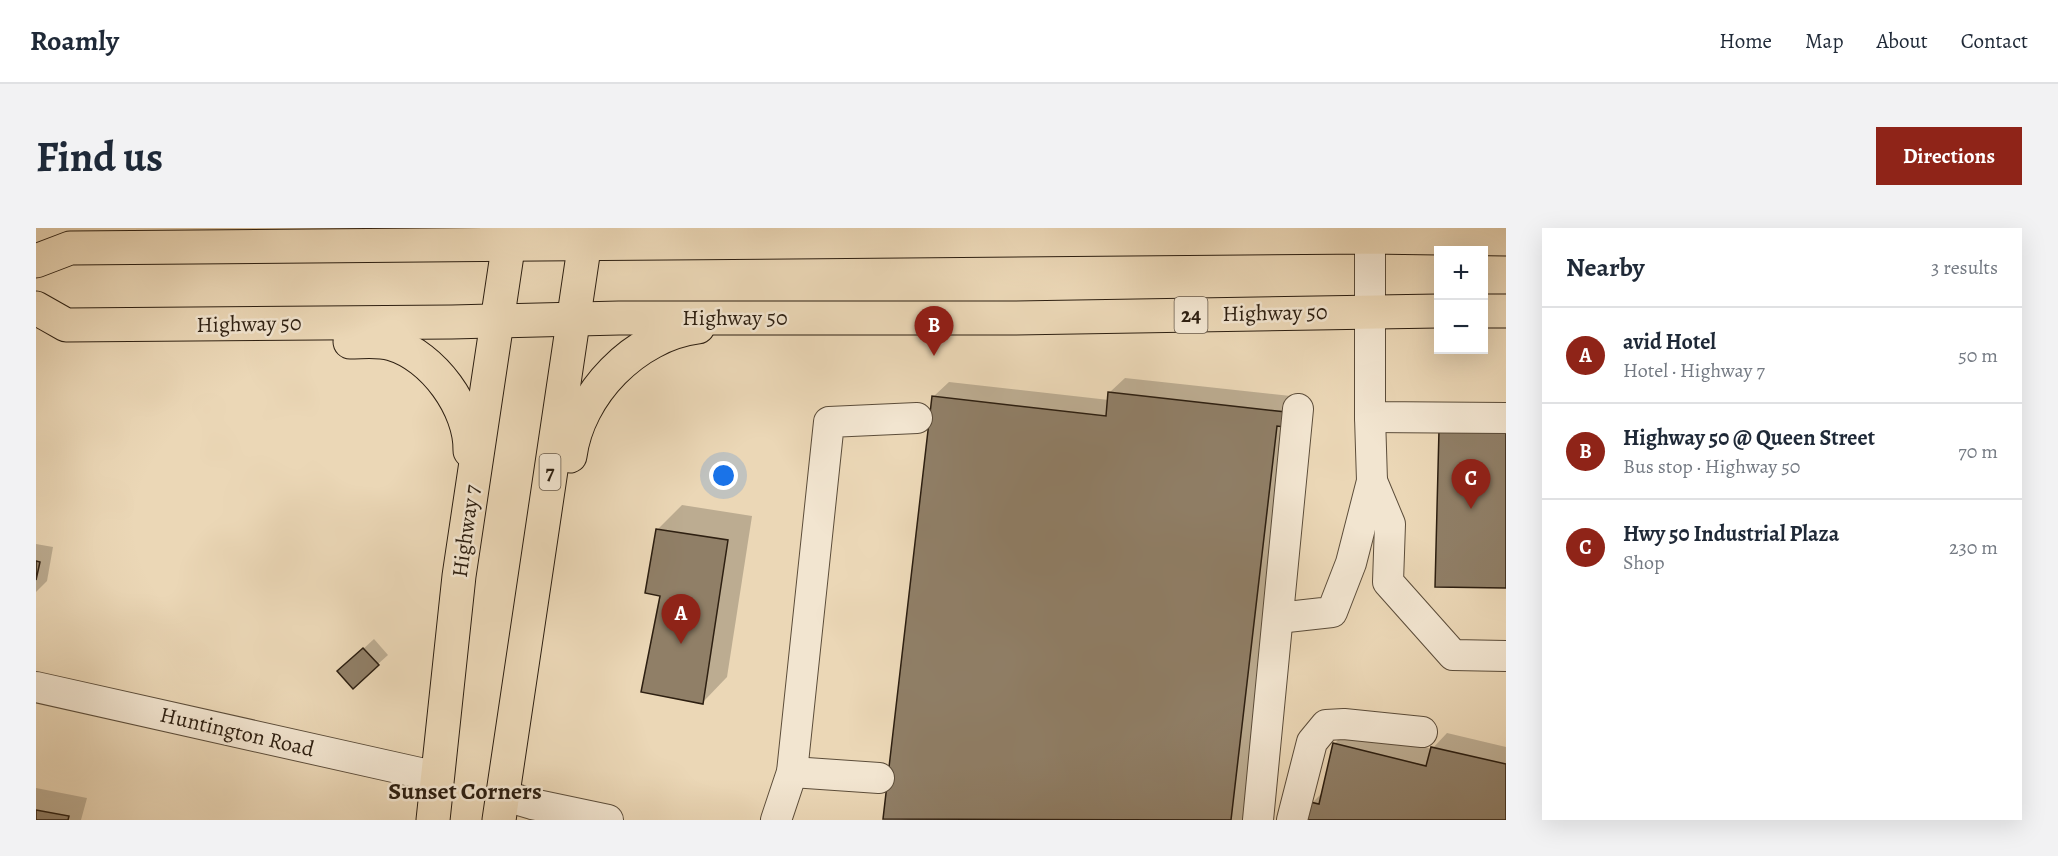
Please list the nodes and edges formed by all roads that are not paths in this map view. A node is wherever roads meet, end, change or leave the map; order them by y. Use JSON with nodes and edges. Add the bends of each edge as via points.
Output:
{"nodes":[{"id":1,"x":416,"y":228,"type":"edge"},
{"id":2,"x":871,"y":234,"type":"edge"},
{"id":3,"x":510,"y":235,"type":"edge"},
{"id":4,"x":586,"y":235,"type":"edge"},
{"id":5,"x":1370,"y":237,"type":"junction"},
{"id":6,"x":1506,"y":239,"type":"edge"},
{"id":7,"x":304,"y":244,"type":"junction"},
{"id":8,"x":36,"y":261,"type":"edge"},
{"id":9,"x":36,"y":308,"type":"edge"},
{"id":10,"x":1506,"y":310,"type":"edge"},
{"id":11,"x":1434,"y":311,"type":"edge"},
{"id":12,"x":1488,"y":311,"type":"edge"},
{"id":13,"x":1371,"y":312,"type":"junction"},
{"id":14,"x":852,"y":318,"type":"junction"},
{"id":15,"x":573,"y":319,"type":"junction"},
{"id":16,"x":496,"y":321,"type":"junction"},
{"id":17,"x":288,"y":323,"type":"junction"},
{"id":18,"x":1298,"y":409,"type":"dead end"},
{"id":19,"x":1370,"y":417,"type":"junction"},
{"id":20,"x":917,"y":418,"type":"dead end"},
{"id":21,"x":1506,"y":418,"type":"edge"},
{"id":22,"x":1372,"y":482,"type":"junction"},
{"id":23,"x":459,"y":576,"type":"junction"},
{"id":24,"x":1278,"y":618,"type":"junction"},
{"id":25,"x":528,"y":626,"type":"junction"},
{"id":26,"x":1506,"y":656,"type":"edge"},
{"id":27,"x":36,"y":687,"type":"edge"},
{"id":28,"x":1422,"y":732,"type":"dead end"},
{"id":29,"x":792,"y":772,"type":"junction"},
{"id":30,"x":438,"y":777,"type":"junction"},
{"id":31,"x":879,"y":778,"type":"dead end"},
{"id":32,"x":500,"y":808,"type":"edge"},
{"id":33,"x":433,"y":820,"type":"edge"},
{"id":34,"x":609,"y":820,"type":"edge"},
{"id":35,"x":776,"y":820,"type":"edge"},
{"id":36,"x":1258,"y":820,"type":"edge"},
{"id":37,"x":1292,"y":820,"type":"edge"}],
"edges":[{"from":1,"to":7,"type":"main road","via":[[397,234],[317,233]]},
{"from":2,"to":4,"type":"main road"},
{"from":2,"to":5,"type":"main road"},
{"from":3,"to":4,"type":"main road"},
{"from":3,"to":7,"type":"main road"},
{"from":3,"to":16,"type":"main road","name":"Highway 7"},
{"from":4,"to":15,"type":"main road"},
{"from":5,"to":6,"type":"main road"},
{"from":5,"to":13,"type":"street"},
{"from":7,"to":8,"type":"main road","via":[[70,248]]},
{"from":9,"to":17,"type":"main road","name":"Highway 50","number":"24","via":[[66,326]]},
{"from":10,"to":12,"type":"main road"},
{"from":11,"to":13,"type":"main road","name":"Highway 50","number":"24"},
{"from":13,"to":14,"type":"main road","name":"Highway 50","number":"24"},
{"from":13,"to":19,"type":"street"},
{"from":14,"to":15,"type":"main road","name":"Highway 50","number":"24"},
{"from":14,"to":25,"type":"main road","via":[[843,325],[682,329],[641,350],[611,374],[593,394],[574,432],[546,614]]},
{"from":15,"to":16,"type":"main road","name":"Highway 50","number":"24"},
{"from":15,"to":25,"type":"main road","number":"7"},
{"from":16,"to":17,"type":"main road","name":"Highway 50","number":"24"},
{"from":16,"to":23,"type":"main road","name":"Highway 7"},
{"from":17,"to":23,"type":"main road","via":[[304,342],[391,343],[419,358],[453,394],[463,411],[470,441],[453,566]]},
{"from":18,"to":24,"type":"street"},
{"from":19,"to":21,"type":"street"},
{"from":19,"to":22,"type":"street"},
{"from":20,"to":29,"type":"street","via":[[829,422]]},
{"from":22,"to":24,"type":"street","via":[[1352,563],[1332,612]]},
{"from":22,"to":26,"type":"street","via":[[1390,524],[1388,582],[1453,655]]},
{"from":23,"to":30,"type":"main road","name":"Highway 7"},
{"from":24,"to":36,"type":"street"},
{"from":25,"to":32,"type":"main road","number":"7"},
{"from":27,"to":30,"type":"street","name":"Huntington Road"},
{"from":28,"to":37,"type":"street","via":[[1326,725],[1312,742]]},
{"from":29,"to":31,"type":"street"},
{"from":29,"to":35,"type":"street"},
{"from":30,"to":33,"type":"main road","name":"Highway 7"},
{"from":32,"to":34,"type":"street","via":[[532,804]]}]}
